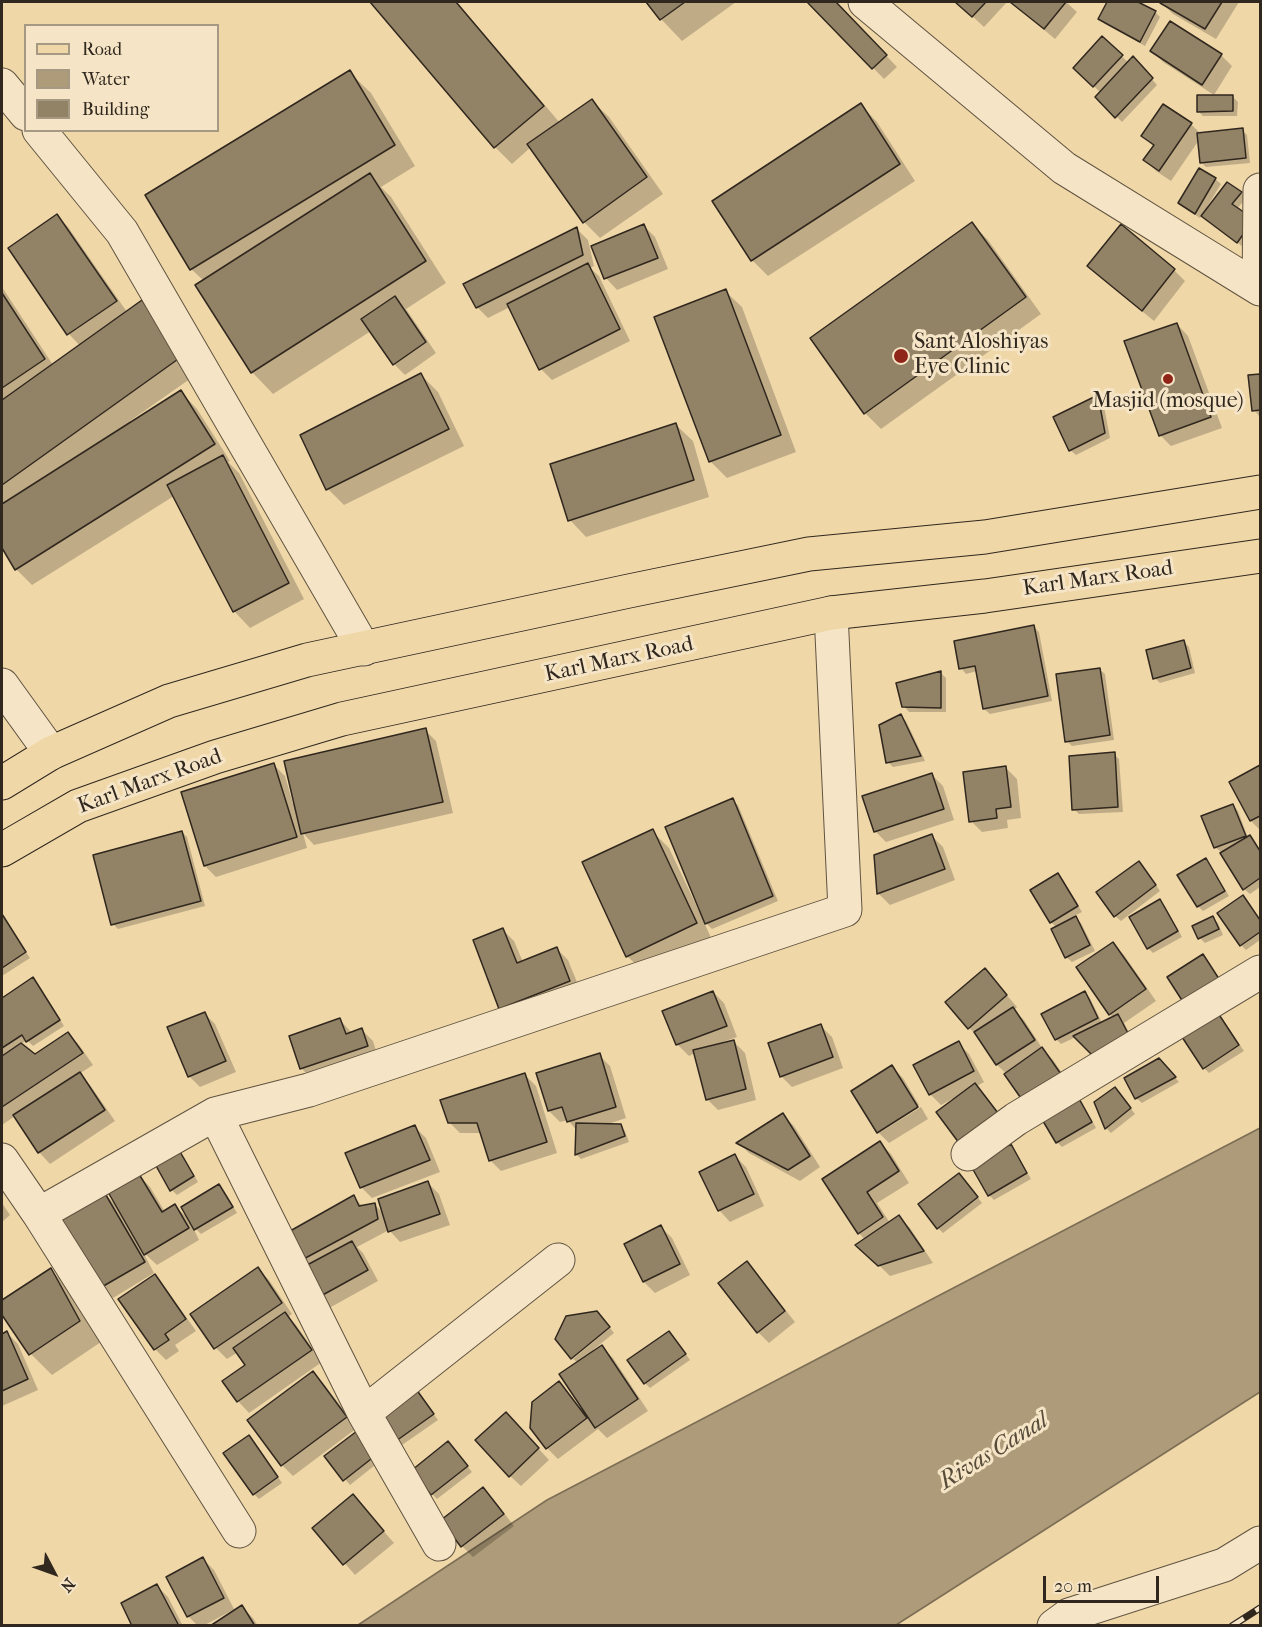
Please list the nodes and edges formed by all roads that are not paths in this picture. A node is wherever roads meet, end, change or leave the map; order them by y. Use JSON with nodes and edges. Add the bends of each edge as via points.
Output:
{"nodes":[{"id":1,"x":865,"y":2,"type":"edge"},
{"id":2,"x":2,"y":85,"type":"edge"},
{"id":3,"x":24,"y":112,"type":"edge"},
{"id":4,"x":41,"y":132,"type":"edge"},
{"id":5,"x":1260,"y":190,"type":"edge"},
{"id":6,"x":1259,"y":288,"type":"edge"},
{"id":7,"x":1260,"y":492,"type":"edge"},
{"id":8,"x":1260,"y":556,"type":"edge"},
{"id":9,"x":831,"y":613,"type":"junction"},
{"id":10,"x":364,"y":649,"type":"junction"},
{"id":11,"x":2,"y":685,"type":"edge"},
{"id":12,"x":51,"y":753,"type":"junction"},
{"id":13,"x":2,"y":783,"type":"edge"},
{"id":14,"x":2,"y":850,"type":"edge"},
{"id":15,"x":1260,"y":972,"type":"edge"},
{"id":16,"x":215,"y":1114,"type":"junction"},
{"id":17,"x":968,"y":1154,"type":"dead end"},
{"id":18,"x":2,"y":1160,"type":"edge"},
{"id":19,"x":39,"y":1214,"type":"junction"},
{"id":20,"x":558,"y":1260,"type":"dead end"},
{"id":21,"x":364,"y":1413,"type":"junction"},
{"id":22,"x":239,"y":1531,"type":"dead end"},
{"id":23,"x":1260,"y":1543,"type":"edge"},
{"id":24,"x":439,"y":1544,"type":"dead end"},
{"id":25,"x":1054,"y":1626,"type":"edge"}],
"edges":[{"from":1,"to":6,"type":"street","via":[[1064,168]]},
{"from":2,"to":3,"type":"street"},
{"from":4,"to":10,"type":"street","via":[[122,232]]},
{"from":5,"to":6,"type":"street"},
{"from":7,"to":10,"type":"main road","via":[[985,537],[808,554]]},
{"from":8,"to":9,"type":"main road","name":"Karl Marx Road","via":[[985,596]]},
{"from":9,"to":14,"type":"main road","name":"Karl Marx Road","via":[[342,719],[215,757],[78,806]]},
{"from":9,"to":16,"type":"street","via":[[845,910],[309,1090]]},
{"from":10,"to":12,"type":"main road","via":[[307,660],[169,701]]},
{"from":11,"to":12,"type":"street"},
{"from":12,"to":13,"type":"main road"},
{"from":15,"to":17,"type":"street","via":[[1016,1119]]},
{"from":16,"to":19,"type":"street"},
{"from":16,"to":21,"type":"street"},
{"from":18,"to":19,"type":"street"},
{"from":19,"to":22,"type":"street"},
{"from":20,"to":21,"type":"street"},
{"from":21,"to":24,"type":"street"},
{"from":23,"to":25,"type":"street","via":[[1224,1565],[1069,1615]]}]}
